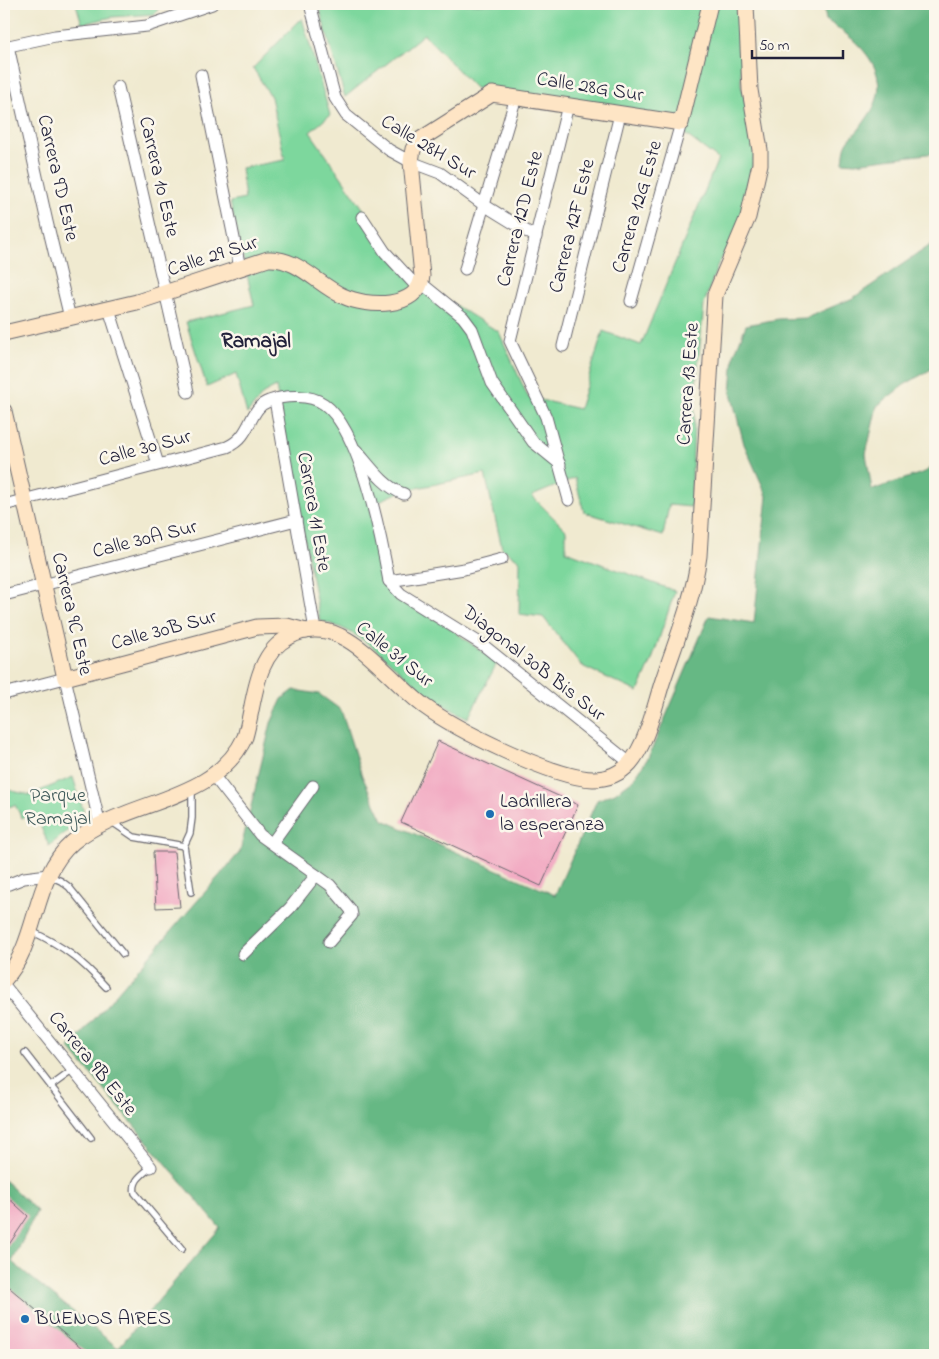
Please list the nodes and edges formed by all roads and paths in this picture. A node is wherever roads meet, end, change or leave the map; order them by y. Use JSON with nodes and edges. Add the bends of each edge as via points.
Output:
{"nodes":[{"id":1,"x":212,"y":4,"type":"edge"},
{"id":2,"x":310,"y":4,"type":"edge"},
{"id":3,"x":710,"y":4,"type":"edge"},
{"id":4,"x":746,"y":4,"type":"edge"},
{"id":5,"x":6,"y":47,"type":"edge"},
{"id":6,"x":201,"y":75,"type":"dead end"},
{"id":7,"x":118,"y":87,"type":"dead end"},
{"id":8,"x":516,"y":97,"type":"junction"},
{"id":9,"x":568,"y":105,"type":"junction"},
{"id":10,"x":620,"y":114,"type":"junction"},
{"id":11,"x":681,"y":124,"type":"junction"},
{"id":12,"x":411,"y":162,"type":"junction"},
{"id":13,"x":484,"y":205,"type":"junction"},
{"id":14,"x":362,"y":217,"type":"dead end"},
{"id":15,"x":536,"y":237,"type":"junction"},
{"id":16,"x":240,"y":268,"type":"junction"},
{"id":17,"x":465,"y":270,"type":"dead end"},
{"id":18,"x":420,"y":286,"type":"junction"},
{"id":19,"x":165,"y":293,"type":"junction"},
{"id":20,"x":631,"y":301,"type":"dead end"},
{"id":21,"x":109,"y":309,"type":"junction"},
{"id":22,"x":70,"y":318,"type":"junction"},
{"id":23,"x":4,"y":333,"type":"edge"},
{"id":24,"x":563,"y":346,"type":"dead end"},
{"id":25,"x":188,"y":392,"type":"dead end"},
{"id":26,"x":275,"y":400,"type":"junction"},
{"id":27,"x":4,"y":411,"type":"edge"},
{"id":28,"x":352,"y":445,"type":"junction"},
{"id":29,"x":158,"y":464,"type":"junction"},
{"id":30,"x":560,"y":465,"type":"junction"},
{"id":31,"x":404,"y":494,"type":"dead end"},
{"id":32,"x":24,"y":500,"type":"junction"},
{"id":33,"x":569,"y":500,"type":"dead end"},
{"id":34,"x":4,"y":505,"type":"edge"},
{"id":35,"x":296,"y":520,"type":"junction"},
{"id":36,"x":502,"y":559,"type":"dead end"},
{"id":37,"x":389,"y":581,"type":"junction"},
{"id":38,"x":44,"y":585,"type":"junction"},
{"id":39,"x":4,"y":595,"type":"edge"},
{"id":40,"x":310,"y":631,"type":"junction"},
{"id":41,"x":65,"y":678,"type":"junction"},
{"id":42,"x":4,"y":694,"type":"edge"},
{"id":43,"x":630,"y":763,"type":"junction"},
{"id":44,"x":213,"y":775,"type":"junction"},
{"id":45,"x":313,"y":786,"type":"dead end"},
{"id":46,"x":192,"y":788,"type":"junction"},
{"id":47,"x":105,"y":823,"type":"junction"},
{"id":48,"x":272,"y":843,"type":"junction"},
{"id":49,"x":184,"y":846,"type":"junction"},
{"id":50,"x":316,"y":875,"type":"junction"},
{"id":51,"x":48,"y":876,"type":"junction"},
{"id":52,"x":4,"y":886,"type":"edge"},
{"id":53,"x":192,"y":892,"type":"dead end"},
{"id":54,"x":29,"y":930,"type":"junction"},
{"id":55,"x":329,"y":942,"type":"dead end"},
{"id":56,"x":123,"y":954,"type":"dead end"},
{"id":57,"x":243,"y":954,"type":"dead end"},
{"id":58,"x":4,"y":980,"type":"edge"},
{"id":59,"x":4,"y":985,"type":"edge"},
{"id":60,"x":106,"y":987,"type":"dead end"},
{"id":61,"x":24,"y":1053,"type":"dead end"},
{"id":62,"x":73,"y":1070,"type":"junction"},
{"id":63,"x":51,"y":1086,"type":"junction"},
{"id":64,"x":91,"y":1138,"type":"dead end"},
{"id":65,"x":151,"y":1167,"type":"joint"},
{"id":66,"x":182,"y":1249,"type":"dead end"}],
"edges":[{"from":1,"to":5,"type":"street","via":[[147,26],[54,36]]},
{"from":2,"to":12,"type":"street","name":"Calle 28H Sur","via":[[339,107],[389,150]]},
{"from":3,"to":11,"type":"main road"},
{"from":4,"to":43,"type":"main road","name":"Carrera 13 Este","via":[[750,90],[760,150],[758,176],[748,217],[715,296],[695,584],[642,744]]},
{"from":5,"to":22,"type":"street","name":"Carrera 9D Este"},
{"from":6,"to":16,"type":"street"},
{"from":7,"to":19,"type":"street","name":"Carrera 10 Este"},
{"from":8,"to":9,"type":"main road","name":"Calle 28G Sur"},
{"from":8,"to":12,"type":"main road","name":"Calle 28G Sur","via":[[492,94],[421,139],[413,149]]},
{"from":8,"to":13,"type":"street"},
{"from":9,"to":10,"type":"main road","name":"Calle 28G Sur"},
{"from":9,"to":15,"type":"street","name":"Carrera 12D Este"},
{"from":10,"to":11,"type":"main road","name":"Calle 28G Sur"},
{"from":10,"to":24,"type":"street","name":"Carrera 12F Este"},
{"from":11,"to":20,"type":"street","name":"Carrera 12G Este"},
{"from":12,"to":13,"type":"street","name":"Calle 28H Sur","via":[[440,173]]},
{"from":12,"to":18,"type":"main road"},
{"from":13,"to":15,"type":"street","name":"Calle 28H Sur"},
{"from":13,"to":17,"type":"street"},
{"from":14,"to":18,"type":"street","via":[[386,252]]},
{"from":15,"to":30,"type":"street","name":"Carrera 12D Este","via":[[510,341],[546,417]]},
{"from":16,"to":18,"type":"main road","name":"Calle 29 Sur","via":[[268,259],[281,259],[332,291],[360,300],[399,301],[410,297]]},
{"from":16,"to":19,"type":"main road","name":"Calle 29 Sur"},
{"from":18,"to":30,"type":"street","via":[[463,317],[472,329],[492,383],[533,442]]},
{"from":19,"to":21,"type":"main road","name":"Calle 29 Sur"},
{"from":19,"to":25,"type":"street","name":"Carrera 10 Este"},
{"from":21,"to":22,"type":"main road","name":"Calle 29 Sur"},
{"from":21,"to":29,"type":"street"},
{"from":22,"to":23,"type":"main road","name":"Calle 29 Sur"},
{"from":26,"to":28,"type":"street","via":[[306,397],[321,402],[340,422]]},
{"from":26,"to":29,"type":"street","name":"Calle 30 Sur","via":[[258,408],[247,430],[234,444]]},
{"from":26,"to":35,"type":"street","name":"Carrera 11 Este"},
{"from":27,"to":32,"type":"main road","name":"Carrera 9C Este"},
{"from":28,"to":31,"type":"street","via":[[386,483]]},
{"from":28,"to":37,"type":"street","via":[[375,509]]},
{"from":29,"to":32,"type":"street","name":"Calle 30 Sur"},
{"from":30,"to":33,"type":"street"},
{"from":32,"to":34,"type":"street","name":"Calle 30 Sur"},
{"from":32,"to":38,"type":"main road","name":"Carrera 9C Este"},
{"from":35,"to":38,"type":"street","name":"Calle 30A Sur"},
{"from":35,"to":40,"type":"street","name":"Carrera 11 Este"},
{"from":36,"to":37,"type":"street","via":[[464,569]]},
{"from":37,"to":43,"type":"street","name":"Diagonal 30B Bis Sur","via":[[401,594],[483,645]]},
{"from":38,"to":39,"type":"street","name":"Calle 30A Sur"},
{"from":38,"to":41,"type":"main road","name":"Carrera 9C Este"},
{"from":40,"to":41,"type":"main road","name":"Calle 30B Sur","via":[[272,625],[257,627]]},
{"from":40,"to":43,"type":"main road","name":"Calle 31 Sur","via":[[333,633],[350,641],[412,696],[446,720],[549,768],[581,778],[602,779],[613,776]]},
{"from":40,"to":44,"type":"main road","via":[[281,642],[268,655],[260,672],[240,748]]},
{"from":41,"to":42,"type":"street","name":"Calle 30B Sur"},
{"from":41,"to":47,"type":"street","name":"Carrera 9C Este"},
{"from":44,"to":46,"type":"main road"},
{"from":44,"to":48,"type":"street","via":[[260,835]]},
{"from":45,"to":48,"type":"street"},
{"from":46,"to":47,"type":"main road"},
{"from":46,"to":49,"type":"lane","via":[[190,833]]},
{"from":47,"to":49,"type":"lane","via":[[134,837]]},
{"from":47,"to":51,"type":"main road","via":[[64,851]]},
{"from":48,"to":50,"type":"street"},
{"from":49,"to":53,"type":"lane"},
{"from":50,"to":55,"type":"street","via":[[330,885],[352,915]]},
{"from":50,"to":57,"type":"street","via":[[290,908]]},
{"from":51,"to":52,"type":"street","via":[[24,878]]},
{"from":51,"to":54,"type":"main road"},
{"from":51,"to":56,"type":"lane","via":[[69,888]]},
{"from":54,"to":58,"type":"main road","via":[[19,958]]},
{"from":54,"to":60,"type":"lane","via":[[61,945],[83,962]]},
{"from":59,"to":62,"type":"street","name":"Carrera 9B Este"},
{"from":61,"to":63,"type":"lane"},
{"from":62,"to":63,"type":"lane"},
{"from":62,"to":65,"type":"street","name":"Carrera 9B Este"},
{"from":63,"to":64,"type":"lane"},
{"from":65,"to":66,"type":"lane","via":[[136,1180],[135,1194]]}]}
